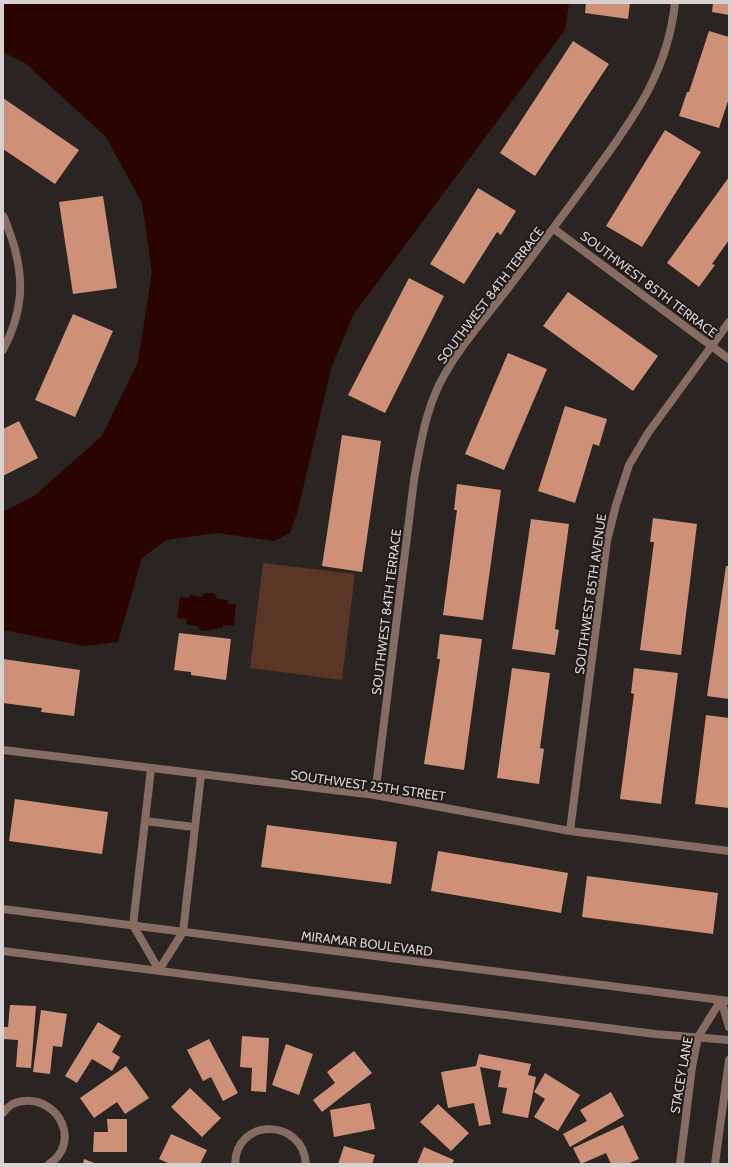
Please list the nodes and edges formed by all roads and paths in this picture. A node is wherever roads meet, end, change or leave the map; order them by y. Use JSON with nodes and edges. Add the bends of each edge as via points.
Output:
{"nodes":[{"id":1,"x":676,"y":3,"type":"edge"},
{"id":2,"x":3,"y":216,"type":"edge"},
{"id":3,"x":554,"y":229,"type":"junction"},
{"id":4,"x":729,"y":322,"type":"edge"},
{"id":5,"x":712,"y":345,"type":"junction"},
{"id":6,"x":3,"y":350,"type":"edge"},
{"id":7,"x":729,"y":359,"type":"edge"},
{"id":8,"x":3,"y":750,"type":"edge"},
{"id":9,"x":151,"y":769,"type":"junction"},
{"id":10,"x":201,"y":775,"type":"junction"},
{"id":11,"x":375,"y":795,"type":"junction"},
{"id":12,"x":145,"y":821,"type":"junction"},
{"id":13,"x":194,"y":827,"type":"junction"},
{"id":14,"x":570,"y":831,"type":"junction"},
{"id":15,"x":729,"y":852,"type":"edge"},
{"id":16,"x":3,"y":909,"type":"edge"},
{"id":17,"x":133,"y":925,"type":"junction"},
{"id":18,"x":183,"y":932,"type":"junction"},
{"id":19,"x":3,"y":951,"type":"edge"},
{"id":20,"x":159,"y":970,"type":"junction"},
{"id":21,"x":725,"y":1000,"type":"edge"},
{"id":22,"x":729,"y":1028,"type":"edge"},
{"id":23,"x":698,"y":1037,"type":"junction"},
{"id":24,"x":729,"y":1040,"type":"edge"},
{"id":25,"x":729,"y":1060,"type":"edge"},
{"id":26,"x":3,"y":1113,"type":"edge"},
{"id":27,"x":49,"y":1164,"type":"edge"},
{"id":28,"x":235,"y":1164,"type":"edge"},
{"id":29,"x":306,"y":1164,"type":"edge"},
{"id":30,"x":680,"y":1164,"type":"edge"},
{"id":31,"x":715,"y":1164,"type":"edge"}],
"edges":[{"from":1,"to":3,"type":"street","name":"SOUTHWEST 84TH TERRACE","via":[[654,82],[635,116]]},
{"from":2,"to":6,"type":"street","via":[[18,260],[21,299],[14,330]]},
{"from":3,"to":5,"type":"street","name":"SOUTHWEST 85TH TERRACE"},
{"from":3,"to":11,"type":"street","name":"SOUTHWEST 84TH TERRACE","via":[[460,350],[440,384],[424,428],[414,480]]},
{"from":4,"to":5,"type":"street","name":"SOUTHWEST 85TH AVENUE"},
{"from":5,"to":7,"type":"street","name":"SOUTHWEST 85TH TERRACE"},
{"from":5,"to":14,"type":"street","name":"SOUTHWEST 85TH AVENUE","via":[[648,433],[629,465],[616,504],[607,542]]},
{"from":8,"to":9,"type":"street","name":"SOUTHWEST 25TH STREET"},
{"from":9,"to":10,"type":"street","name":"SOUTHWEST 25TH STREET"},
{"from":9,"to":12,"type":"street"},
{"from":10,"to":11,"type":"street","name":"SOUTHWEST 25TH STREET"},
{"from":10,"to":13,"type":"street"},
{"from":11,"to":14,"type":"street","name":"SOUTHWEST 25TH STREET"},
{"from":12,"to":13,"type":"street"},
{"from":12,"to":17,"type":"street"},
{"from":13,"to":18,"type":"street"},
{"from":14,"to":15,"type":"street","name":"SOUTHWEST 25TH STREET"},
{"from":16,"to":17,"type":"street","name":"MIRAMAR BOULEVARD"},
{"from":17,"to":18,"type":"street","name":"MIRAMAR BOULEVARD"},
{"from":17,"to":20,"type":"street"},
{"from":18,"to":20,"type":"street"},
{"from":18,"to":21,"type":"street","name":"MIRAMAR BOULEVARD"},
{"from":19,"to":20,"type":"street"},
{"from":20,"to":23,"type":"street","via":[[655,1034]]},
{"from":21,"to":22,"type":"street"},
{"from":21,"to":23,"type":"street","name":"STACEY LANE"},
{"from":23,"to":24,"type":"street"},
{"from":23,"to":30,"type":"street","name":"STACEY LANE"},
{"from":25,"to":31,"type":"street"},
{"from":26,"to":27,"type":"street","via":[[8,1106],[29,1101],[41,1102],[57,1114],[65,1132],[64,1142],[60,1152]]},
{"from":28,"to":29,"type":"street","via":[[239,1147],[246,1138],[256,1131],[267,1128],[283,1131],[297,1141]]}]}
